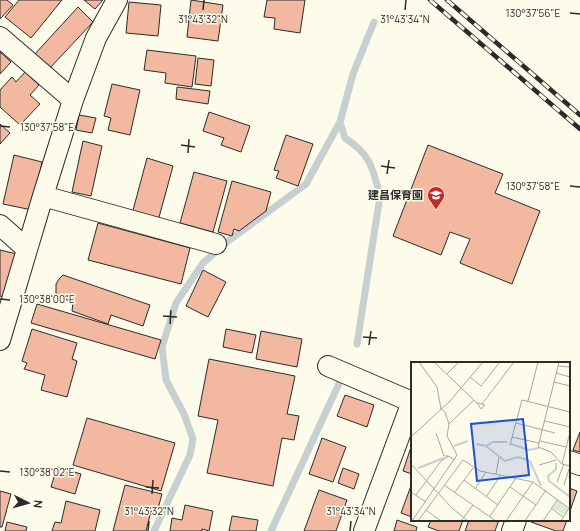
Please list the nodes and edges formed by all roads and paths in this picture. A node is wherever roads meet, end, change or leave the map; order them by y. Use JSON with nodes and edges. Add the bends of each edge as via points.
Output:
{"nodes":[{"id":1,"x":117,"y":0,"type":"edge"},
{"id":2,"x":0,"y":37,"type":"edge"},
{"id":3,"x":73,"y":100,"type":"junction"},
{"id":4,"x":43,"y":196,"type":"junction"},
{"id":5,"x":0,"y":225,"type":"edge"},
{"id":6,"x":216,"y":244,"type":"dead end"},
{"id":7,"x":27,"y":249,"type":"junction"},
{"id":8,"x":0,"y":340,"type":"edge"},
{"id":9,"x":328,"y":366,"type":"dead end"},
{"id":10,"x":411,"y":402,"type":"edge"},
{"id":11,"x":411,"y":405,"type":"edge"},
{"id":12,"x":570,"y":461,"type":"edge"},
{"id":13,"x":580,"y":465,"type":"edge"},
{"id":14,"x":516,"y":521,"type":"edge"},
{"id":15,"x":364,"y":531,"type":"edge"},
{"id":16,"x":512,"y":531,"type":"edge"}],
"edges":[{"from":1,"to":3,"type":"street","via":[[96,38]]},
{"from":2,"to":3,"type":"street"},
{"from":3,"to":4,"type":"street"},
{"from":4,"to":6,"type":"street"},
{"from":4,"to":7,"type":"street"},
{"from":5,"to":7,"type":"street"},
{"from":7,"to":8,"type":"street"},
{"from":9,"to":10,"type":"street"},
{"from":11,"to":15,"type":"street"},
{"from":12,"to":13,"type":"street"},
{"from":14,"to":16,"type":"street"}]}
